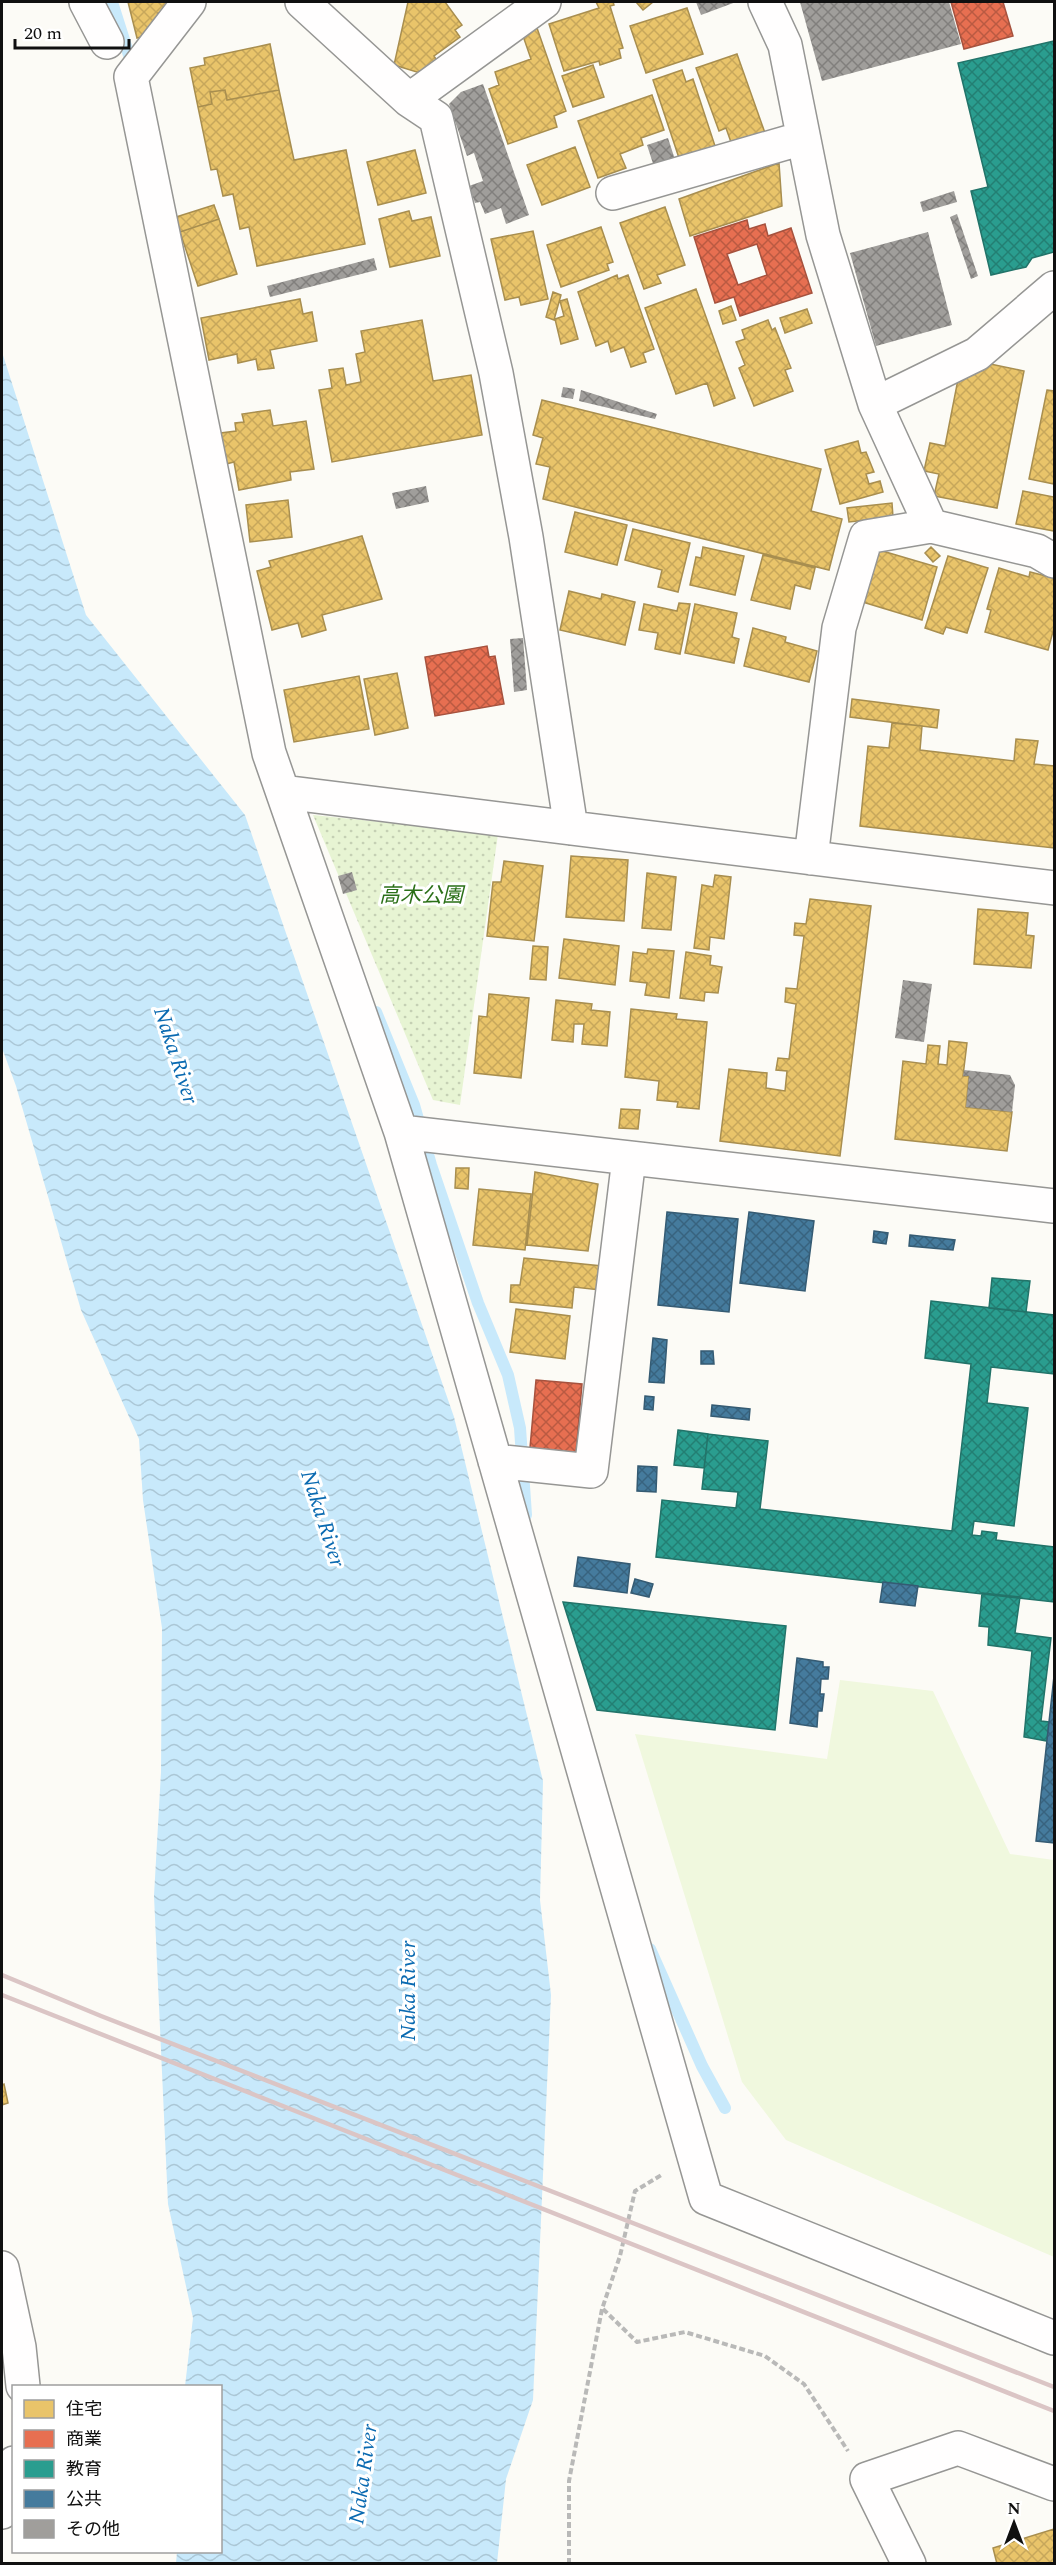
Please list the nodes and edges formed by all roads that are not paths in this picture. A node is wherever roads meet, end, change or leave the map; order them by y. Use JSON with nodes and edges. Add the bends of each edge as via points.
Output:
{"nodes":[{"id":1,"x":86,"y":2,"type":"edge"},
{"id":2,"x":189,"y":2,"type":"edge"},
{"id":3,"x":302,"y":2,"type":"edge"},
{"id":4,"x":544,"y":2,"type":"edge"},
{"id":5,"x":765,"y":2,"type":"edge"},
{"id":6,"x":107,"y":42,"type":"dead end"},
{"id":7,"x":409,"y":100,"type":"junction"},
{"id":8,"x":803,"y":138,"type":"junction"},
{"id":9,"x":614,"y":193,"type":"dead end"},
{"id":10,"x":1054,"y":288,"type":"edge"},
{"id":11,"x":875,"y":404,"type":"junction"},
{"id":12,"x":931,"y":526,"type":"junction"},
{"id":13,"x":1054,"y":561,"type":"edge"},
{"id":14,"x":283,"y":792,"type":"junction"},
{"id":15,"x":571,"y":828,"type":"junction"},
{"id":16,"x":811,"y":858,"type":"junction"},
{"id":17,"x":1054,"y":888,"type":"edge"},
{"id":18,"x":401,"y":1132,"type":"junction"},
{"id":19,"x":629,"y":1158,"type":"junction"},
{"id":20,"x":1054,"y":1206,"type":"edge"},
{"id":21,"x":495,"y":1461,"type":"junction"},
{"id":22,"x":4,"y":2289,"type":"edge"},
{"id":23,"x":1054,"y":2338,"type":"edge"},
{"id":24,"x":23,"y":2385,"type":"edge"},
{"id":25,"x":12,"y":2471,"type":"edge"},
{"id":26,"x":1054,"y":2484,"type":"edge"},
{"id":27,"x":2,"y":2512,"type":"edge"},
{"id":28,"x":909,"y":2564,"type":"edge"}],
"edges":[{"from":1,"to":6,"type":"street"},
{"from":2,"to":14,"type":"street","via":[[131,76],[269,753]]},
{"from":3,"to":7,"type":"street"},
{"from":4,"to":7,"type":"street"},
{"from":5,"to":8,"type":"street","via":[[785,45]]},
{"from":7,"to":15,"type":"street","via":[[436,118],[496,373]]},
{"from":8,"to":9,"type":"street"},
{"from":8,"to":11,"type":"street","via":[[823,235]]},
{"from":10,"to":11,"type":"street","via":[[977,354]]},
{"from":11,"to":12,"type":"street"},
{"from":12,"to":13,"type":"street","via":[[1037,551]]},
{"from":12,"to":16,"type":"street","via":[[866,537],[839,628]]},
{"from":14,"to":15,"type":"street"},
{"from":14,"to":18,"type":"street"},
{"from":15,"to":16,"type":"street"},
{"from":16,"to":17,"type":"street"},
{"from":18,"to":19,"type":"street"},
{"from":18,"to":21,"type":"street"},
{"from":19,"to":20,"type":"street"},
{"from":19,"to":21,"type":"street","via":[[591,1472]]},
{"from":21,"to":23,"type":"street","via":[[706,2198]]},
{"from":22,"to":24,"type":"street"},
{"from":25,"to":27,"type":"street"},
{"from":26,"to":28,"type":"street","via":[[958,2448],[867,2479]]}]}
